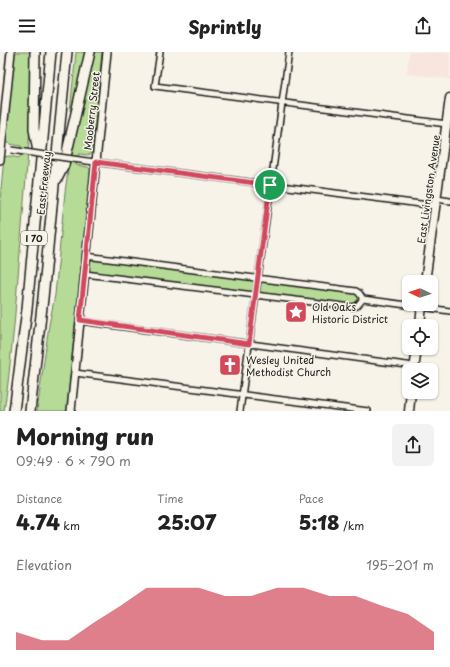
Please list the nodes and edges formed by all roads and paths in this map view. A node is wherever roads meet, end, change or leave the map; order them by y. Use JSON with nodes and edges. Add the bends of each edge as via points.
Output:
{"nodes":[{"id":1,"x":11,"y":52,"type":"edge"},
{"id":2,"x":35,"y":52,"type":"edge"},
{"id":3,"x":51,"y":52,"type":"edge"},
{"id":4,"x":67,"y":52,"type":"edge"},
{"id":5,"x":90,"y":52,"type":"edge"},
{"id":6,"x":107,"y":52,"type":"edge"},
{"id":7,"x":160,"y":52,"type":"edge"},
{"id":8,"x":289,"y":52,"type":"edge"},
{"id":9,"x":282,"y":103,"type":"junction"},
{"id":10,"x":450,"y":104,"type":"edge"},
{"id":11,"x":446,"y":124,"type":"junction"},
{"id":12,"x":1,"y":149,"type":"edge"},
{"id":13,"x":0,"y":160,"type":"edge"},
{"id":14,"x":96,"y":162,"type":"junction"},
{"id":15,"x":40,"y":166,"type":"junction"},
{"id":16,"x":270,"y":185,"type":"junction"},
{"id":17,"x":54,"y":186,"type":"junction"},
{"id":18,"x":450,"y":201,"type":"edge"},
{"id":19,"x":436,"y":203,"type":"junction"},
{"id":20,"x":86,"y":256,"type":"junction"},
{"id":21,"x":85,"y":274,"type":"junction"},
{"id":22,"x":426,"y":275,"type":"edge"},
{"id":23,"x":258,"y":278,"type":"junction"},
{"id":24,"x":256,"y":295,"type":"junction"},
{"id":25,"x":363,"y":299,"type":"junction"},
{"id":26,"x":402,"y":303,"type":"edge"},
{"id":27,"x":438,"y":308,"type":"edge"},
{"id":28,"x":450,"y":311,"type":"edge"},
{"id":29,"x":80,"y":320,"type":"junction"},
{"id":30,"x":249,"y":344,"type":"junction"},
{"id":31,"x":402,"y":366,"type":"edge"},
{"id":32,"x":75,"y":373,"type":"junction"},
{"id":33,"x":242,"y":394,"type":"junction"},
{"id":34,"x":410,"y":399,"type":"edge"},
{"id":35,"x":14,"y":411,"type":"edge"},
{"id":36,"x":30,"y":411,"type":"edge"},
{"id":37,"x":71,"y":411,"type":"edge"},
{"id":38,"x":240,"y":411,"type":"edge"},
{"id":39,"x":368,"y":411,"type":"edge"},
{"id":40,"x":409,"y":411,"type":"edge"}],
"edges":[{"from":1,"to":12,"type":"street"},
{"from":2,"to":15,"type":"highway","via":[[34,129]]},
{"from":3,"to":15,"type":"highway","name":"East Freeway","number":"I 70"},
{"from":4,"to":17,"type":"highway","name":"East Freeway","number":"I 70"},
{"from":5,"to":17,"type":"highway","via":[[64,165]]},
{"from":6,"to":14,"type":"street","name":"Mooberry Street"},
{"from":7,"to":9,"type":"street","via":[[155,86]]},
{"from":8,"to":9,"type":"street"},
{"from":9,"to":11,"type":"street"},
{"from":9,"to":16,"type":"street"},
{"from":10,"to":11,"type":"main road","name":"East Livingston Avenue"},
{"from":11,"to":19,"type":"main road","name":"East Livingston Avenue"},
{"from":12,"to":13,"type":"street"},
{"from":12,"to":14,"type":"street","bridge":true},
{"from":14,"to":16,"type":"street"},
{"from":14,"to":20,"type":"street","name":"Mooberry Street"},
{"from":15,"to":35,"type":"highway","name":"East Freeway","number":"I 70","via":[[27,309]]},
{"from":16,"to":19,"type":"street"},
{"from":16,"to":23,"type":"street"},
{"from":17,"to":36,"type":"highway","name":"East Freeway","number":"I 70"},
{"from":18,"to":19,"type":"street"},
{"from":19,"to":22,"type":"main road","name":"East Livingston Avenue"},
{"from":20,"to":21,"type":"street","name":"Mooberry Street"},
{"from":20,"to":23,"type":"street"},
{"from":21,"to":24,"type":"street"},
{"from":21,"to":29,"type":"street","name":"Mooberry Street"},
{"from":23,"to":24,"type":"street"},
{"from":23,"to":25,"type":"street","via":[[356,291]]},
{"from":24,"to":25,"type":"street","via":[[352,307],[357,306]]},
{"from":24,"to":30,"type":"street"},
{"from":25,"to":26,"type":"street"},
{"from":27,"to":28,"type":"street"},
{"from":29,"to":30,"type":"street"},
{"from":29,"to":32,"type":"street","name":"Mooberry Street"},
{"from":30,"to":31,"type":"street"},
{"from":30,"to":33,"type":"street"},
{"from":32,"to":33,"type":"street"},
{"from":32,"to":37,"type":"street","name":"Mooberry Street"},
{"from":33,"to":38,"type":"street"},
{"from":33,"to":39,"type":"street"},
{"from":34,"to":40,"type":"main road"}]}
